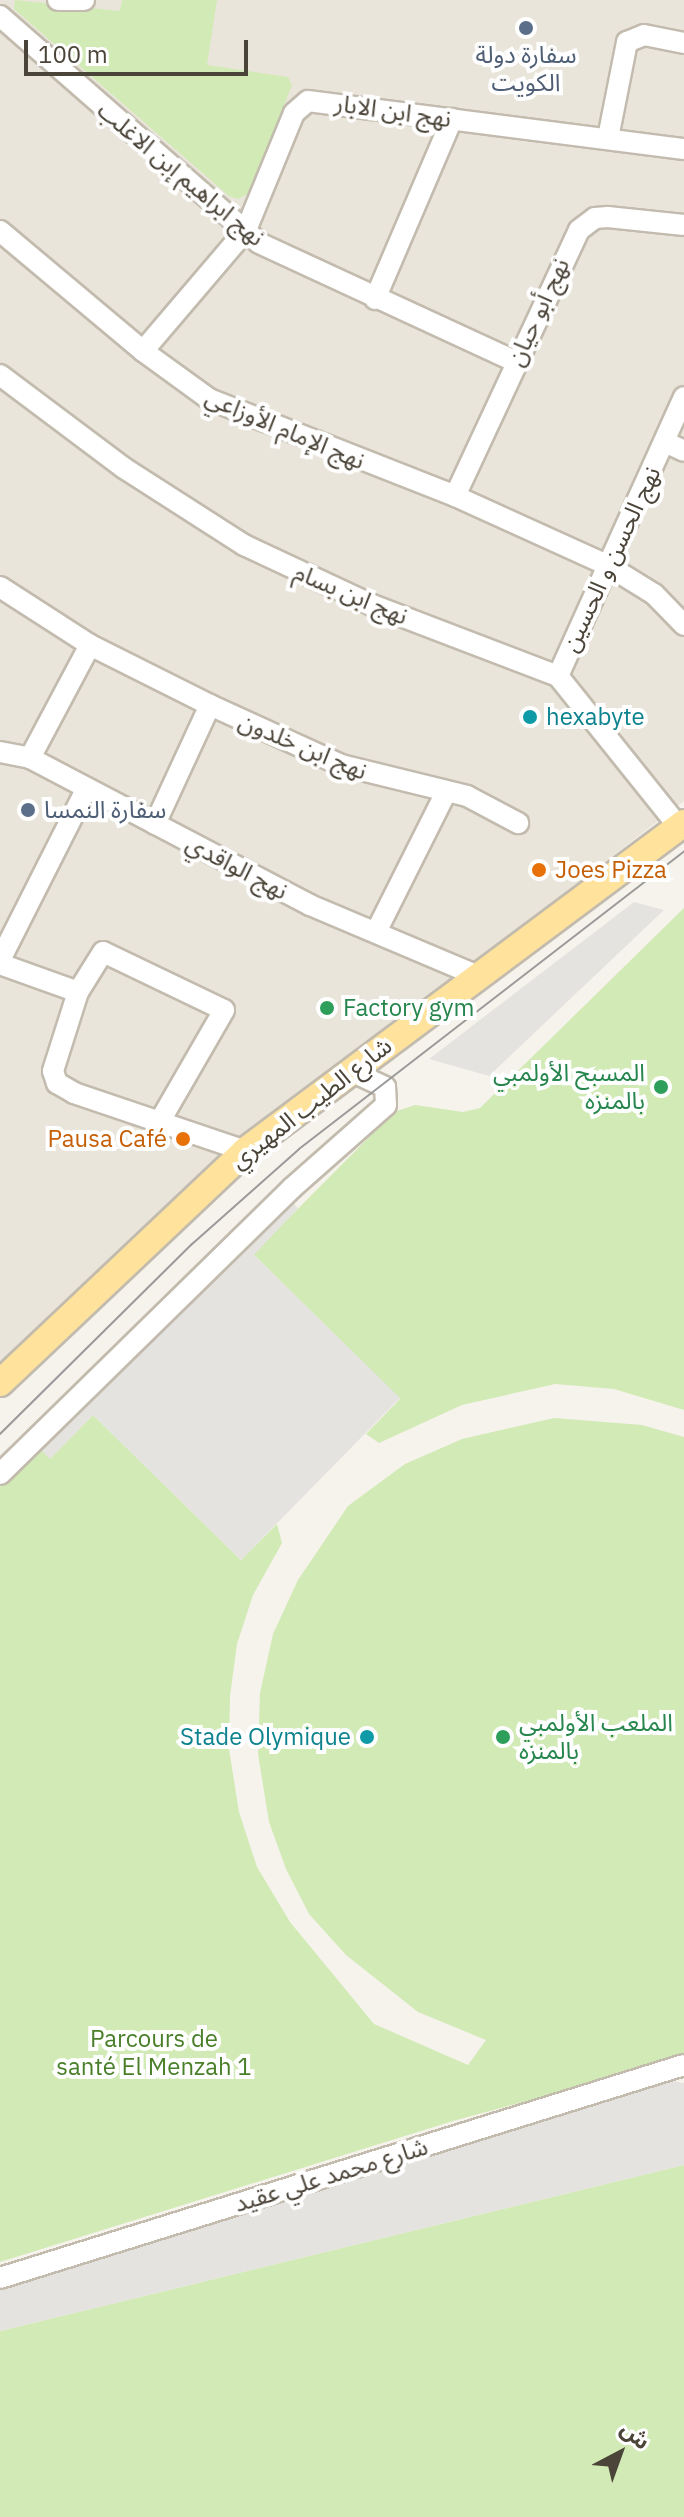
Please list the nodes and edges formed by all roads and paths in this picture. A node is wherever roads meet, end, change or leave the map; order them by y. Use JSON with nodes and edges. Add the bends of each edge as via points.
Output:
{"nodes":[{"id":1,"x":58,"y":0,"type":"edge"},
{"id":2,"x":84,"y":0,"type":"edge"},
{"id":3,"x":0,"y":16,"type":"edge"},
{"id":4,"x":684,"y":43,"type":"edge"},
{"id":5,"x":452,"y":119,"type":"junction"},
{"id":6,"x":608,"y":138,"type":"junction"},
{"id":7,"x":684,"y":149,"type":"edge"},
{"id":8,"x":684,"y":225,"type":"edge"},
{"id":9,"x":246,"y":230,"type":"junction"},
{"id":10,"x":0,"y":231,"type":"edge"},
{"id":11,"x":375,"y":299,"type":"junction"},
{"id":12,"x":143,"y":351,"type":"junction"},
{"id":13,"x":514,"y":361,"type":"junction"},
{"id":14,"x":0,"y":375,"type":"edge"},
{"id":15,"x":684,"y":397,"type":"edge"},
{"id":16,"x":674,"y":446,"type":"edge"},
{"id":17,"x":455,"y":496,"type":"junction"},
{"id":18,"x":607,"y":565,"type":"junction"},
{"id":19,"x":0,"y":587,"type":"edge"},
{"id":20,"x":684,"y":625,"type":"edge"},
{"id":21,"x":90,"y":645,"type":"junction"},
{"id":22,"x":558,"y":676,"type":"junction"},
{"id":23,"x":210,"y":705,"type":"junction"},
{"id":24,"x":0,"y":752,"type":"edge"},
{"id":25,"x":30,"y":758,"type":"junction"},
{"id":26,"x":86,"y":790,"type":"junction"},
{"id":27,"x":446,"y":792,"type":"junction"},
{"id":28,"x":518,"y":823,"type":"dead end"},
{"id":29,"x":155,"y":824,"type":"junction"},
{"id":30,"x":682,"y":825,"type":"edge"},
{"id":31,"x":376,"y":932,"type":"junction"},
{"id":32,"x":0,"y":962,"type":"edge"},
{"id":33,"x":478,"y":976,"type":"junction"},
{"id":34,"x":78,"y":992,"type":"junction"},
{"id":35,"x":351,"y":1071,"type":"junction"},
{"id":36,"x":160,"y":1121,"type":"junction"},
{"id":37,"x":245,"y":1151,"type":"junction"},
{"id":38,"x":2,"y":1378,"type":"edge"},
{"id":39,"x":0,"y":1474,"type":"edge"},
{"id":40,"x":684,"y":2065,"type":"edge"},
{"id":41,"x":662,"y":2076,"type":"junction"},
{"id":42,"x":684,"y":2076,"type":"edge"},
{"id":43,"x":0,"y":2278,"type":"edge"}],
"edges":[{"from":1,"to":2,"type":"street"},
{"from":3,"to":9,"type":"street","name":"نهج ابراهيم إبن الاغلب"},
{"from":4,"to":6,"type":"street","via":[[644,35],[627,42]]},
{"from":5,"to":6,"type":"street","name":"نهج ابن الابار"},
{"from":5,"to":9,"type":"street","name":"نهج ابن الابار","via":[[303,103],[294,113]]},
{"from":5,"to":11,"type":"street"},
{"from":6,"to":7,"type":"street","name":"نهج ابن الابار"},
{"from":8,"to":13,"type":"street","name":"نهج أبو حيان","via":[[608,217],[585,223],[571,241]]},
{"from":9,"to":11,"type":"street","name":"نهج ابراهيم إبن الاغلب","via":[[287,260]]},
{"from":9,"to":12,"type":"street","name":"نهج ابن الابار"},
{"from":10,"to":12,"type":"street","name":"نهج الإمام الأوزاعي"},
{"from":11,"to":13,"type":"street","name":"نهج ابراهيم إبن الاغلب"},
{"from":12,"to":17,"type":"street","name":"نهج الإمام الأوزاعي","via":[[209,399]]},
{"from":13,"to":17,"type":"street","name":"نهج أبو حيان"},
{"from":14,"to":22,"type":"street","name":"نهج ابن بسام","via":[[124,468],[244,545],[372,605]]},
{"from":15,"to":16,"type":"street","name":"نهج الحسن و الحسين"},
{"from":16,"to":18,"type":"street","name":"نهج الحسن و الحسين"},
{"from":17,"to":18,"type":"street","name":"نهج الإمام الأوزاعي"},
{"from":18,"to":20,"type":"street","name":"نهج الإمام الأوزاعي","via":[[654,594]]},
{"from":18,"to":22,"type":"street","name":"نهج الحسن و الحسين"},
{"from":19,"to":21,"type":"street"},
{"from":21,"to":23,"type":"street"},
{"from":21,"to":25,"type":"street"},
{"from":22,"to":30,"type":"street"},
{"from":23,"to":27,"type":"street","name":"نهج ابن خلدون","via":[[341,765]]},
{"from":23,"to":29,"type":"street","name":"نهج ابن خلدون"},
{"from":24,"to":25,"type":"street","name":"نهج الواقدي"},
{"from":25,"to":26,"type":"street","name":"نهج الواقدي"},
{"from":26,"to":29,"type":"street","name":"نهج الواقدي"},
{"from":26,"to":32,"type":"street"},
{"from":27,"to":28,"type":"street","name":"نهج ابن خلدون","via":[[486,803]]},
{"from":27,"to":31,"type":"street"},
{"from":29,"to":31,"type":"street","name":"نهج الواقدي","via":[[310,905]]},
{"from":30,"to":33,"type":"main road","name":"شارع الطيب المهيري"},
{"from":31,"to":33,"type":"street","name":"نهج الواقدي"},
{"from":32,"to":34,"type":"street"},
{"from":33,"to":35,"type":"main road","name":"شارع الطيب المهيري"},
{"from":34,"to":36,"type":"street","via":[[53,1071],[57,1083]]},
{"from":34,"to":36,"type":"street","via":[[98,956],[107,952],[224,1010]]},
{"from":35,"to":37,"type":"main road","name":"شارع الطيب المهيري"},
{"from":35,"to":39,"type":"street","via":[[385,1087],[386,1105],[292,1188]]},
{"from":36,"to":37,"type":"street"},
{"from":37,"to":38,"type":"main road","name":"شارع الطيب المهيري"},
{"from":40,"to":41,"type":"street","name":"شارع محمد علي عقيد"},
{"from":41,"to":42,"type":"street","name":"شارع محمد علي عقيد"},
{"from":41,"to":43,"type":"street","name":"شارع محمد علي عقيد"}]}
